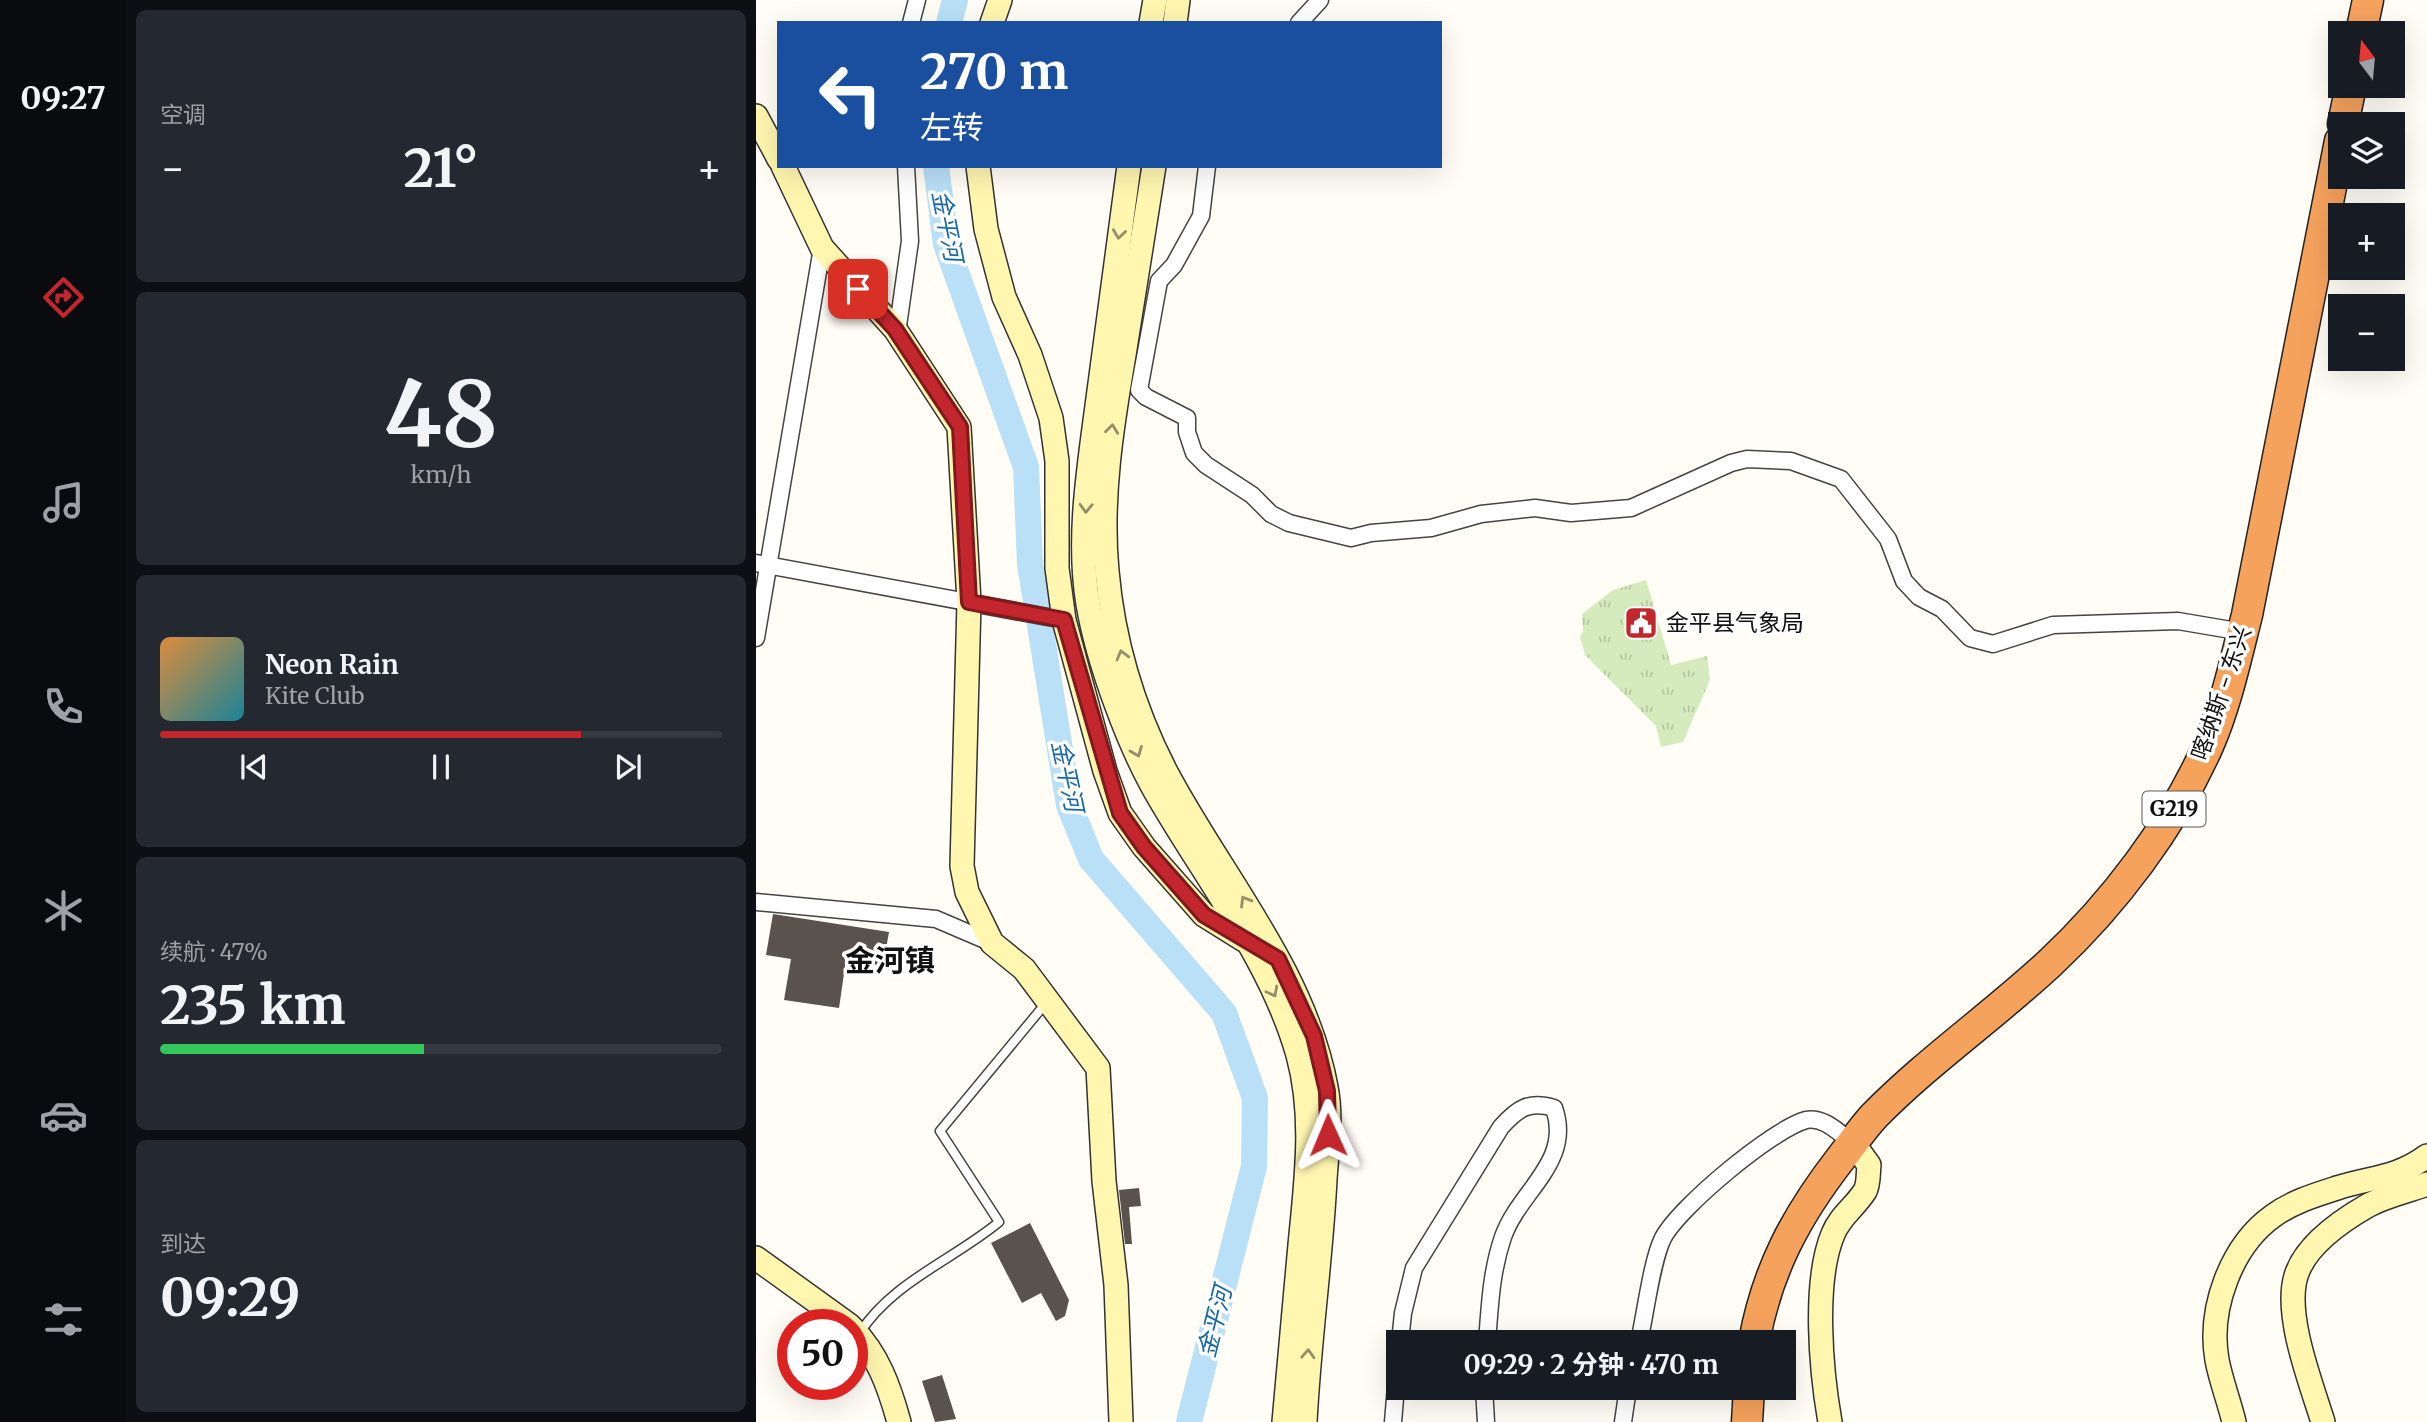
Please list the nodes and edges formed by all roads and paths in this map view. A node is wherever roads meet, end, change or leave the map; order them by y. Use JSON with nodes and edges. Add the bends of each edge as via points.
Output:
{"nodes":[{"id":1,"x":917,"y":0,"type":"edge"},
{"id":2,"x":1000,"y":0,"type":"edge"},
{"id":3,"x":1155,"y":0,"type":"edge"},
{"id":4,"x":1178,"y":0,"type":"edge"},
{"id":5,"x":1320,"y":0,"type":"edge"},
{"id":6,"x":2368,"y":0,"type":"edge"},
{"id":7,"x":912,"y":21,"type":"edge"},
{"id":8,"x":993,"y":21,"type":"edge"},
{"id":9,"x":1151,"y":21,"type":"edge"},
{"id":10,"x":1175,"y":21,"type":"edge"},
{"id":11,"x":1301,"y":21,"type":"edge"},
{"id":12,"x":2364,"y":21,"type":"edge"},
{"id":13,"x":756,"y":116,"type":"edge"},
{"id":14,"x":777,"y":155,"type":"edge"},
{"id":15,"x":784,"y":168,"type":"edge"},
{"id":16,"x":906,"y":168,"type":"edge"},
{"id":17,"x":978,"y":168,"type":"edge"},
{"id":18,"x":1129,"y":168,"type":"edge"},
{"id":19,"x":1154,"y":168,"type":"edge"},
{"id":20,"x":1207,"y":168,"type":"edge"},
{"id":21,"x":2331,"y":189,"type":"edge"},
{"id":22,"x":822,"y":248,"type":"junction"},
{"id":23,"x":897,"y":333,"type":"junction"},
{"id":24,"x":1129,"y":389,"type":"junction"},
{"id":25,"x":763,"y":564,"type":"edge"},
{"id":26,"x":969,"y":602,"type":"junction"},
{"id":27,"x":1064,"y":620,"type":"junction"},
{"id":28,"x":2243,"y":632,"type":"junction"},
{"id":29,"x":756,"y":638,"type":"edge"},
{"id":30,"x":756,"y":902,"type":"edge"},
{"id":31,"x":1246,"y":941,"type":"junction"},
{"id":32,"x":992,"y":943,"type":"junction"},
{"id":33,"x":1278,"y":959,"type":"junction"},
{"id":34,"x":1048,"y":1000,"type":"junction"},
{"id":35,"x":1853,"y":1143,"type":"junction"},
{"id":36,"x":2427,"y":1156,"type":"edge"},
{"id":37,"x":2427,"y":1184,"type":"edge"},
{"id":38,"x":756,"y":1258,"type":"edge"},
{"id":39,"x":826,"y":1309,"type":"edge"},
{"id":40,"x":868,"y":1316,"type":"edge"},
{"id":41,"x":1401,"y":1330,"type":"edge"},
{"id":42,"x":1488,"y":1330,"type":"edge"},
{"id":43,"x":1642,"y":1330,"type":"edge"},
{"id":44,"x":1756,"y":1330,"type":"edge"},
{"id":45,"x":868,"y":1346,"type":"edge"},
{"id":46,"x":1394,"y":1400,"type":"edge"},
{"id":47,"x":1485,"y":1400,"type":"edge"},
{"id":48,"x":1626,"y":1400,"type":"edge"},
{"id":49,"x":1748,"y":1400,"type":"edge"},
{"id":50,"x":899,"y":1422,"type":"edge"},
{"id":51,"x":1121,"y":1422,"type":"edge"},
{"id":52,"x":1284,"y":1422,"type":"edge"},
{"id":53,"x":1305,"y":1422,"type":"edge"},
{"id":54,"x":1392,"y":1422,"type":"edge"},
{"id":55,"x":1486,"y":1422,"type":"edge"},
{"id":56,"x":1623,"y":1422,"type":"edge"},
{"id":57,"x":1747,"y":1422,"type":"edge"},
{"id":58,"x":1830,"y":1422,"type":"edge"},
{"id":59,"x":2234,"y":1422,"type":"edge"},
{"id":60,"x":2323,"y":1422,"type":"edge"}],
"edges":[{"from":1,"to":7,"type":"street"},
{"from":2,"to":8,"type":"street"},
{"from":3,"to":9,"type":"street"},
{"from":4,"to":10,"type":"street"},
{"from":5,"to":11,"type":"street"},
{"from":6,"to":12,"type":"highway"},
{"from":13,"to":14,"type":"street"},
{"from":15,"to":22,"type":"street"},
{"from":16,"to":23,"type":"street","via":[[910,241]]},
{"from":17,"to":27,"type":"street","via":[[986,229],[1004,297],[1051,418],[1057,461],[1057,568]]},
{"from":18,"to":31,"type":"street","one_way":true,"via":[[1088,464],[1088,604],[1103,660],[1142,765]]},
{"from":19,"to":24,"type":"street"},
{"from":20,"to":24,"type":"street","via":[[1201,216],[1174,265],[1159,281]]},
{"from":21,"to":28,"type":"highway","name":"喀纳斯 - 东兴","number":"G219"},
{"from":22,"to":23,"type":"street"},
{"from":22,"to":25,"type":"street"},
{"from":23,"to":26,"type":"street","via":[[960,427]]},
{"from":24,"to":28,"type":"street","via":[[1187,418],[1194,453],[1271,514],[1351,538],[1535,508],[1571,513],[1631,508],[1739,461],[1790,461],[1841,479],[1888,539],[1904,581],[1919,597],[1942,609],[1970,638],[1993,644],[2053,625],[2178,621]]},
{"from":33,"to":24,"type":"street","one_way":true,"via":[[1169,778],[1131,689],[1116,636],[1107,570],[1106,508],[1112,429]]},
{"from":25,"to":26,"type":"street"},
{"from":25,"to":29,"type":"street"},
{"from":26,"to":27,"type":"street"},
{"from":26,"to":32,"type":"street","via":[[962,866],[967,892]]},
{"from":27,"to":31,"type":"street","via":[[1120,813],[1204,915]]},
{"from":28,"to":35,"type":"highway","name":"喀纳斯 - 东兴","number":"G219","via":[[2208,746],[2163,829],[2109,899],[2050,963],[1919,1075],[1872,1118]]},
{"from":30,"to":32,"type":"street","via":[[936,919]]},
{"from":31,"to":33,"type":"street"},
{"from":31,"to":52,"type":"street","one_way":true,"via":[[1283,1011],[1299,1058],[1308,1108]]},
{"from":32,"to":34,"type":"street","via":[[1024,969]]},
{"from":53,"to":33,"type":"street","one_way":true,"via":[[1323,1226],[1327,1091],[1314,1036]]},
{"from":34,"to":40,"type":"lane","via":[[940,1131],[999,1222]]},
{"from":34,"to":51,"type":"street","via":[[1098,1068],[1116,1285]]},
{"from":35,"to":43,"type":"street","via":[[1824,1122],[1808,1119],[1772,1138],[1680,1212],[1662,1239]]},
{"from":35,"to":44,"type":"highway","name":"喀纳斯 - 东兴","number":"G219","via":[[1788,1236],[1762,1299]]},
{"from":35,"to":58,"type":"street","via":[[1869,1165],[1866,1190],[1833,1232],[1822,1283],[1821,1335]]},
{"from":36,"to":59,"type":"street","via":[[2394,1175],[2298,1201],[2271,1216],[2237,1255],[2225,1279],[2216,1332],[2217,1358]]},
{"from":37,"to":60,"type":"street","via":[[2368,1205],[2308,1253],[2296,1276],[2293,1301],[2302,1352]]},
{"from":38,"to":39,"type":"street"},
{"from":41,"to":42,"type":"street","via":[[1415,1268],[1501,1127],[1517,1108],[1540,1103],[1554,1108],[1560,1126],[1557,1145],[1504,1233],[1492,1273]]},
{"from":45,"to":50,"type":"street"},
{"from":46,"to":54,"type":"street"},
{"from":47,"to":55,"type":"street"},
{"from":48,"to":56,"type":"street"},
{"from":49,"to":57,"type":"highway"}]}
